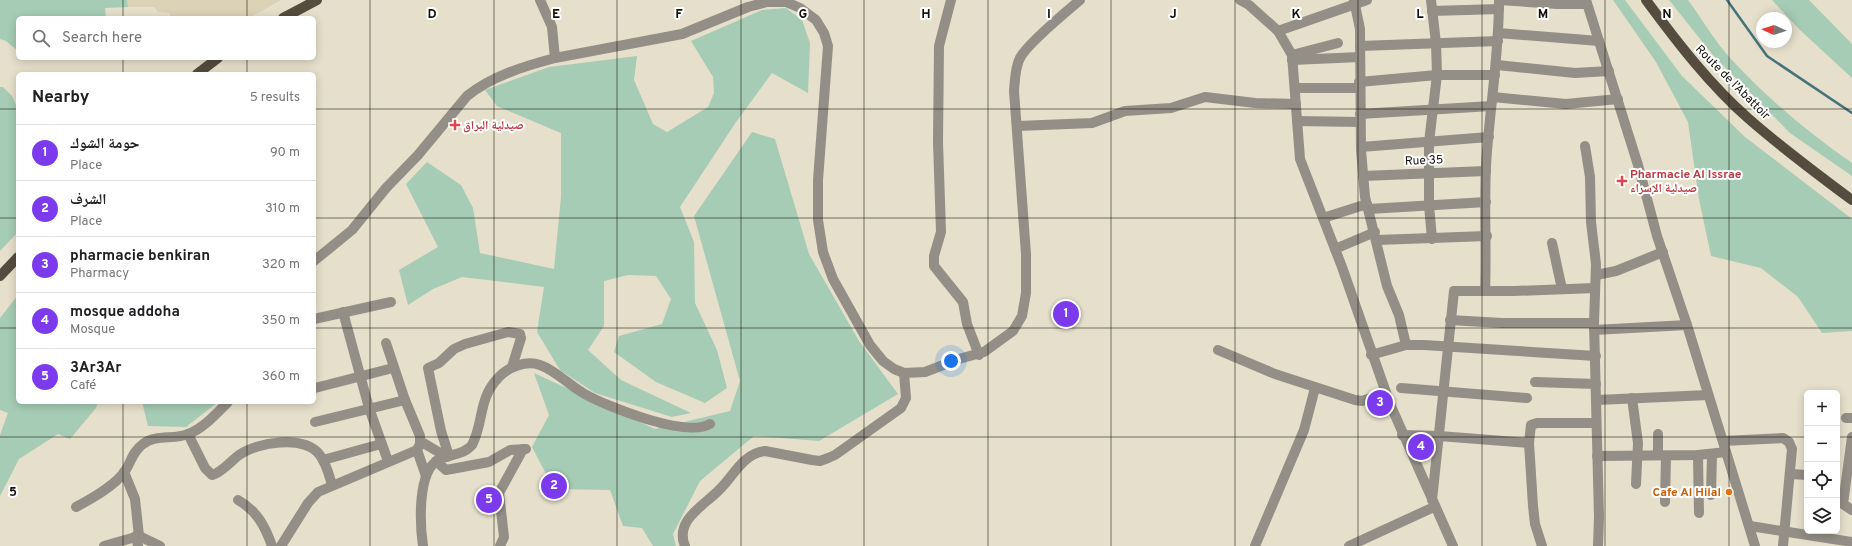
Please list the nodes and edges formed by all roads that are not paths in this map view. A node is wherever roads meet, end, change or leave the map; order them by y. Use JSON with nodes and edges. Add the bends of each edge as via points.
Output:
{"nodes":[{"id":1,"x":316,"y":0,"type":"edge"},
{"id":2,"x":540,"y":0,"type":"edge"},
{"id":3,"x":952,"y":0,"type":"edge"},
{"id":4,"x":1080,"y":0,"type":"edge"},
{"id":5,"x":1240,"y":0,"type":"edge"},
{"id":6,"x":1367,"y":0,"type":"edge"},
{"id":7,"x":1431,"y":0,"type":"edge"},
{"id":8,"x":1646,"y":0,"type":"edge"},
{"id":9,"x":1355,"y":2,"type":"edge"},
{"id":10,"x":1586,"y":2,"type":"edge"},
{"id":11,"x":1499,"y":3,"type":"edge"},
{"id":12,"x":1432,"y":11,"type":"junction"},
{"id":13,"x":287,"y":16,"type":"edge"},
{"id":14,"x":1278,"y":31,"type":"junction"},
{"id":15,"x":1498,"y":37,"type":"junction"},
{"id":16,"x":1599,"y":41,"type":"junction"},
{"id":17,"x":1338,"y":42,"type":"dead end"},
{"id":18,"x":1436,"y":43,"type":"junction"},
{"id":19,"x":1360,"y":52,"type":"junction"},
{"id":20,"x":1292,"y":57,"type":"junction"},
{"id":21,"x":555,"y":58,"type":"junction"},
{"id":22,"x":215,"y":60,"type":"edge"},
{"id":23,"x":1496,"y":70,"type":"junction"},
{"id":24,"x":1609,"y":71,"type":"junction"},
{"id":25,"x":200,"y":72,"type":"edge"},
{"id":26,"x":1437,"y":75,"type":"junction"},
{"id":27,"x":1359,"y":85,"type":"junction"},
{"id":28,"x":1296,"y":88,"type":"junction"},
{"id":29,"x":1618,"y":99,"type":"junction"},
{"id":30,"x":1492,"y":101,"type":"junction"},
{"id":31,"x":1296,"y":104,"type":"junction"},
{"id":32,"x":1433,"y":109,"type":"junction"},
{"id":33,"x":1360,"y":118,"type":"junction"},
{"id":34,"x":1297,"y":122,"type":"junction"},
{"id":35,"x":1018,"y":126,"type":"junction"},
{"id":36,"x":1489,"y":137,"type":"junction"},
{"id":37,"x":1429,"y":142,"type":"junction"},
{"id":38,"x":1585,"y":146,"type":"dead end"},
{"id":39,"x":1361,"y":147,"type":"junction"},
{"id":40,"x":1486,"y":171,"type":"junction"},
{"id":41,"x":1430,"y":173,"type":"junction"},
{"id":42,"x":1363,"y":176,"type":"junction"},
{"id":43,"x":1852,"y":200,"type":"edge"},
{"id":44,"x":1486,"y":202,"type":"junction"},
{"id":45,"x":1429,"y":205,"type":"junction"},
{"id":46,"x":1368,"y":207,"type":"junction"},
{"id":47,"x":1323,"y":218,"type":"junction"},
{"id":48,"x":1376,"y":236,"type":"junction"},
{"id":49,"x":1486,"y":236,"type":"junction"},
{"id":50,"x":1432,"y":239,"type":"junction"},
{"id":51,"x":1552,"y":243,"type":"dead end"},
{"id":52,"x":1335,"y":249,"type":"junction"},
{"id":53,"x":1663,"y":252,"type":"junction"},
{"id":54,"x":16,"y":259,"type":"edge"},
{"id":55,"x":316,"y":259,"type":"edge"},
{"id":56,"x":1596,"y":274,"type":"junction"},
{"id":57,"x":0,"y":276,"type":"edge"},
{"id":58,"x":1594,"y":288,"type":"junction"},
{"id":59,"x":1562,"y":289,"type":"junction"},
{"id":60,"x":1485,"y":291,"type":"junction"},
{"id":61,"x":391,"y":302,"type":"dead end"},
{"id":62,"x":343,"y":312,"type":"junction"},
{"id":63,"x":316,"y":319,"type":"edge"},
{"id":64,"x":1450,"y":320,"type":"junction"},
{"id":65,"x":1687,"y":325,"type":"junction"},
{"id":66,"x":1594,"y":327,"type":"junction"},
{"id":67,"x":386,"y":343,"type":"dead end"},
{"id":68,"x":1406,"y":345,"type":"junction"},
{"id":69,"x":1448,"y":346,"type":"junction"},
{"id":70,"x":1218,"y":350,"type":"dead end"},
{"id":71,"x":979,"y":355,"type":"junction"},
{"id":72,"x":1371,"y":355,"type":"junction"},
{"id":73,"x":1596,"y":356,"type":"junction"},
{"id":74,"x":512,"y":367,"type":"junction"},
{"id":75,"x":393,"y":368,"type":"junction"},
{"id":76,"x":904,"y":373,"type":"junction"},
{"id":77,"x":360,"y":376,"type":"junction"},
{"id":78,"x":1535,"y":382,"type":"dead end"},
{"id":79,"x":1596,"y":384,"type":"junction"},
{"id":80,"x":316,"y":388,"type":"edge"},
{"id":81,"x":1315,"y":388,"type":"junction"},
{"id":82,"x":1401,"y":388,"type":"dead end"},
{"id":83,"x":1444,"y":392,"type":"junction"},
{"id":84,"x":1385,"y":393,"type":"junction"},
{"id":85,"x":1708,"y":396,"type":"junction"},
{"id":86,"x":1527,"y":398,"type":"dead end"},
{"id":87,"x":1632,"y":398,"type":"junction"},
{"id":88,"x":405,"y":400,"type":"junction"},
{"id":89,"x":1597,"y":400,"type":"junction"},
{"id":90,"x":226,"y":404,"type":"edge"},
{"id":91,"x":369,"y":408,"type":"junction"},
{"id":92,"x":315,"y":422,"type":"dead end"},
{"id":93,"x":1596,"y":423,"type":"junction"},
{"id":94,"x":710,"y":424,"type":"dead end"},
{"id":95,"x":188,"y":434,"type":"junction"},
{"id":96,"x":1658,"y":434,"type":"dead end"},
{"id":97,"x":1402,"y":435,"type":"junction"},
{"id":98,"x":1439,"y":436,"type":"junction"},
{"id":99,"x":1852,"y":437,"type":"edge"},
{"id":100,"x":1727,"y":441,"type":"junction"},
{"id":101,"x":1529,"y":443,"type":"junction"},
{"id":102,"x":381,"y":444,"type":"junction"},
{"id":103,"x":418,"y":446,"type":"junction"},
{"id":104,"x":1726,"y":452,"type":"junction"},
{"id":105,"x":1712,"y":454,"type":"junction"},
{"id":106,"x":1662,"y":455,"type":"junction"},
{"id":107,"x":1698,"y":455,"type":"junction"},
{"id":108,"x":448,"y":456,"type":"junction"},
{"id":109,"x":1597,"y":456,"type":"junction"},
{"id":110,"x":1637,"y":456,"type":"junction"},
{"id":111,"x":323,"y":460,"type":"junction"},
{"id":112,"x":388,"y":461,"type":"junction"},
{"id":113,"x":436,"y":461,"type":"junction"},
{"id":114,"x":1850,"y":471,"type":"edge"},
{"id":115,"x":124,"y":472,"type":"junction"},
{"id":116,"x":1840,"y":473,"type":"edge"},
{"id":117,"x":1791,"y":474,"type":"junction"},
{"id":118,"x":1804,"y":475,"type":"edge"},
{"id":119,"x":426,"y":476,"type":"junction"},
{"id":120,"x":1636,"y":484,"type":"dead end"},
{"id":121,"x":332,"y":485,"type":"junction"},
{"id":122,"x":1711,"y":495,"type":"dead end"},
{"id":123,"x":238,"y":500,"type":"dead end"},
{"id":124,"x":1664,"y":502,"type":"dead end"},
{"id":125,"x":1433,"y":503,"type":"junction"},
{"id":126,"x":76,"y":507,"type":"dead end"},
{"id":127,"x":1852,"y":510,"type":"edge"},
{"id":128,"x":1699,"y":513,"type":"dead end"},
{"id":129,"x":1750,"y":526,"type":"junction"},
{"id":130,"x":1784,"y":532,"type":"junction"},
{"id":131,"x":138,"y":539,"type":"edge"},
{"id":132,"x":1852,"y":542,"type":"edge"},
{"id":133,"x":104,"y":546,"type":"edge"},
{"id":134,"x":160,"y":546,"type":"edge"},
{"id":135,"x":272,"y":546,"type":"edge"},
{"id":136,"x":281,"y":546,"type":"edge"},
{"id":137,"x":423,"y":546,"type":"edge"},
{"id":138,"x":500,"y":546,"type":"edge"},
{"id":139,"x":685,"y":546,"type":"edge"},
{"id":140,"x":1255,"y":546,"type":"edge"},
{"id":141,"x":1350,"y":546,"type":"edge"},
{"id":142,"x":1452,"y":546,"type":"edge"},
{"id":143,"x":1542,"y":546,"type":"edge"},
{"id":144,"x":1598,"y":546,"type":"edge"},
{"id":145,"x":1755,"y":546,"type":"edge"},
{"id":146,"x":1782,"y":546,"type":"edge"}],
"edges":[{"from":1,"to":13,"type":"main road"},
{"from":2,"to":21,"type":"street","via":[[552,27]]},
{"from":3,"to":71,"type":"street","via":[[939,46],[938,142],[941,232],[934,256],[934,266],[963,302],[966,324]]},
{"from":4,"to":35,"type":"street","via":[[1020,57],[1014,91]]},
{"from":5,"to":14,"type":"street"},
{"from":6,"to":9,"type":"street"},
{"from":7,"to":12,"type":"street"},
{"from":8,"to":43,"type":"main road","name":"Route de l’Abattoir","via":[[1676,41],[1748,118]]},
{"from":9,"to":14,"type":"street"},
{"from":9,"to":19,"type":"street","via":[[1360,29]]},
{"from":10,"to":11,"type":"street"},
{"from":10,"to":16,"type":"street"},
{"from":11,"to":12,"type":"street"},
{"from":11,"to":15,"type":"street"},
{"from":12,"to":18,"type":"street"},
{"from":14,"to":20,"type":"street"},
{"from":15,"to":16,"type":"street"},
{"from":15,"to":18,"type":"street"},
{"from":15,"to":23,"type":"street"},
{"from":16,"to":24,"type":"street"},
{"from":17,"to":20,"type":"street"},
{"from":18,"to":19,"type":"street"},
{"from":18,"to":26,"type":"street"},
{"from":19,"to":20,"type":"street"},
{"from":19,"to":27,"type":"street"},
{"from":20,"to":28,"type":"street"},
{"from":21,"to":55,"type":"street","via":[[492,80],[468,96],[352,230]]},
{"from":21,"to":76,"type":"street","via":[[682,34],[748,7],[767,2],[786,2],[800,8],[816,20],[828,46],[818,180],[818,220],[823,252],[833,278],[870,345],[883,361]]},
{"from":22,"to":25,"type":"main road"},
{"from":23,"to":24,"type":"street","via":[[1576,73]]},
{"from":23,"to":26,"type":"street"},
{"from":23,"to":30,"type":"street"},
{"from":24,"to":29,"type":"street"},
{"from":26,"to":27,"type":"street"},
{"from":26,"to":32,"type":"street"},
{"from":27,"to":28,"type":"street"},
{"from":27,"to":33,"type":"street"},
{"from":28,"to":31,"type":"street"},
{"from":29,"to":30,"type":"street","via":[[1580,104]]},
{"from":29,"to":53,"type":"street"},
{"from":30,"to":32,"type":"street"},
{"from":30,"to":36,"type":"street"},
{"from":31,"to":34,"type":"street"},
{"from":31,"to":35,"type":"street","via":[[1200,98],[1171,108],[1125,111],[1092,123]]},
{"from":32,"to":33,"type":"street"},
{"from":32,"to":37,"type":"street"},
{"from":33,"to":34,"type":"street"},
{"from":33,"to":39,"type":"street"},
{"from":34,"to":47,"type":"street","via":[[1300,159]]},
{"from":35,"to":71,"type":"street","via":[[1026,254],[1025,308],[1013,331]]},
{"from":36,"to":37,"type":"street"},
{"from":36,"to":40,"type":"street"},
{"from":37,"to":39,"type":"street"},
{"from":37,"to":41,"type":"street"},
{"from":38,"to":56,"type":"street","via":[[1590,177]]},
{"from":39,"to":42,"type":"street"},
{"from":40,"to":41,"type":"street","name":"Rue 35"},
{"from":40,"to":44,"type":"street"},
{"from":41,"to":42,"type":"street","name":"Rue 35"},
{"from":41,"to":45,"type":"street"},
{"from":42,"to":46,"type":"street"},
{"from":44,"to":45,"type":"street"},
{"from":44,"to":49,"type":"street"},
{"from":45,"to":46,"type":"street"},
{"from":45,"to":50,"type":"street"},
{"from":46,"to":47,"type":"street"},
{"from":46,"to":48,"type":"street"},
{"from":47,"to":52,"type":"street"},
{"from":48,"to":50,"type":"street"},
{"from":48,"to":52,"type":"street"},
{"from":48,"to":68,"type":"street","via":[[1387,286],[1399,315]]},
{"from":49,"to":50,"type":"street"},
{"from":49,"to":60,"type":"street"},
{"from":51,"to":59,"type":"street"},
{"from":52,"to":72,"type":"street"},
{"from":53,"to":56,"type":"street","via":[[1616,271]]},
{"from":53,"to":65,"type":"street"},
{"from":54,"to":57,"type":"main road"},
{"from":56,"to":58,"type":"street"},
{"from":58,"to":59,"type":"street"},
{"from":58,"to":66,"type":"street"},
{"from":59,"to":60,"type":"street"},
{"from":60,"to":64,"type":"street","via":[[1454,291]]},
{"from":61,"to":62,"type":"street"},
{"from":62,"to":63,"type":"street"},
{"from":62,"to":77,"type":"street"},
{"from":64,"to":66,"type":"street"},
{"from":64,"to":69,"type":"street"},
{"from":65,"to":66,"type":"street"},
{"from":65,"to":85,"type":"street"},
{"from":66,"to":73,"type":"street"},
{"from":67,"to":75,"type":"street"},
{"from":68,"to":69,"type":"street"},
{"from":68,"to":72,"type":"street"},
{"from":69,"to":73,"type":"street"},
{"from":69,"to":83,"type":"street"},
{"from":70,"to":81,"type":"street"},
{"from":71,"to":76,"type":"street","via":[[959,359],[925,372]]},
{"from":72,"to":84,"type":"street"},
{"from":73,"to":79,"type":"street"},
{"from":74,"to":94,"type":"street","via":[[539,365],[593,398],[674,426],[697,428]]},
{"from":74,"to":108,"type":"street","via":[[500,376],[487,394],[472,445]]},
{"from":74,"to":108,"type":"street","via":[[521,338],[520,334],[515,332],[465,344],[428,368]]},
{"from":75,"to":77,"type":"street"},
{"from":75,"to":88,"type":"street"},
{"from":76,"to":139,"type":"street","via":[[906,392],[901,408],[835,455],[820,461],[765,450],[747,458],[720,489],[689,518],[683,532]]},
{"from":77,"to":80,"type":"street"},
{"from":77,"to":91,"type":"street"},
{"from":78,"to":79,"type":"street"},
{"from":79,"to":89,"type":"street"},
{"from":81,"to":84,"type":"street","via":[[1362,401]]},
{"from":81,"to":140,"type":"street","via":[[1304,430]]},
{"from":82,"to":83,"type":"street"},
{"from":83,"to":86,"type":"street"},
{"from":83,"to":98,"type":"street"},
{"from":84,"to":97,"type":"street"},
{"from":85,"to":87,"type":"street"},
{"from":85,"to":100,"type":"street"},
{"from":87,"to":89,"type":"street"},
{"from":87,"to":110,"type":"street","via":[[1637,431]]},
{"from":88,"to":91,"type":"street"},
{"from":88,"to":103,"type":"street","via":[[420,436]]},
{"from":89,"to":93,"type":"street"},
{"from":90,"to":95,"type":"street","via":[[204,424]]},
{"from":91,"to":92,"type":"street"},
{"from":91,"to":102,"type":"street"},
{"from":93,"to":101,"type":"street","via":[[1533,423]]},
{"from":93,"to":109,"type":"street"},
{"from":95,"to":111,"type":"street","via":[[205,468],[212,475],[250,449],[272,443],[282,442],[308,447],[318,453]]},
{"from":95,"to":115,"type":"street","via":[[158,438],[143,444],[131,457]]},
{"from":96,"to":106,"type":"street"},
{"from":97,"to":98,"type":"street"},
{"from":97,"to":125,"type":"street"},
{"from":98,"to":101,"type":"street"},
{"from":98,"to":125,"type":"street"},
{"from":99,"to":114,"type":"street"},
{"from":100,"to":104,"type":"street"},
{"from":100,"to":117,"type":"street","via":[[1783,438],[1787,440],[1792,449]]},
{"from":101,"to":143,"type":"street","via":[[1535,524]]},
{"from":102,"to":111,"type":"street"},
{"from":102,"to":112,"type":"street"},
{"from":103,"to":108,"type":"street"},
{"from":103,"to":112,"type":"street"},
{"from":103,"to":119,"type":"street"},
{"from":104,"to":105,"type":"street"},
{"from":104,"to":129,"type":"street"},
{"from":105,"to":107,"type":"street"},
{"from":105,"to":122,"type":"street"},
{"from":106,"to":107,"type":"street"},
{"from":106,"to":110,"type":"street"},
{"from":106,"to":124,"type":"street"},
{"from":107,"to":128,"type":"street"},
{"from":108,"to":113,"type":"street"},
{"from":109,"to":110,"type":"street"},
{"from":109,"to":144,"type":"street"},
{"from":110,"to":120,"type":"street"},
{"from":111,"to":121,"type":"street"},
{"from":112,"to":121,"type":"street"},
{"from":113,"to":119,"type":"street"},
{"from":113,"to":138,"type":"street","via":[[446,470],[453,470],[489,462],[510,450],[526,449],[499,493],[504,537]]},
{"from":114,"to":116,"type":"street"},
{"from":114,"to":127,"type":"street","via":[[1843,504]]},
{"from":115,"to":126,"type":"street","via":[[94,497]]},
{"from":115,"to":131,"type":"street","via":[[135,499]]},
{"from":117,"to":118,"type":"street"},
{"from":117,"to":130,"type":"street"},
{"from":119,"to":137,"type":"street","via":[[420,521]]},
{"from":121,"to":136,"type":"street","via":[[310,499]]},
{"from":123,"to":135,"type":"street","via":[[257,515]]},
{"from":125,"to":141,"type":"street"},
{"from":125,"to":142,"type":"street"},
{"from":129,"to":130,"type":"street"},
{"from":129,"to":145,"type":"street"},
{"from":130,"to":132,"type":"street"},
{"from":130,"to":146,"type":"street"},
{"from":131,"to":133,"type":"street"},
{"from":131,"to":134,"type":"street"}]}
